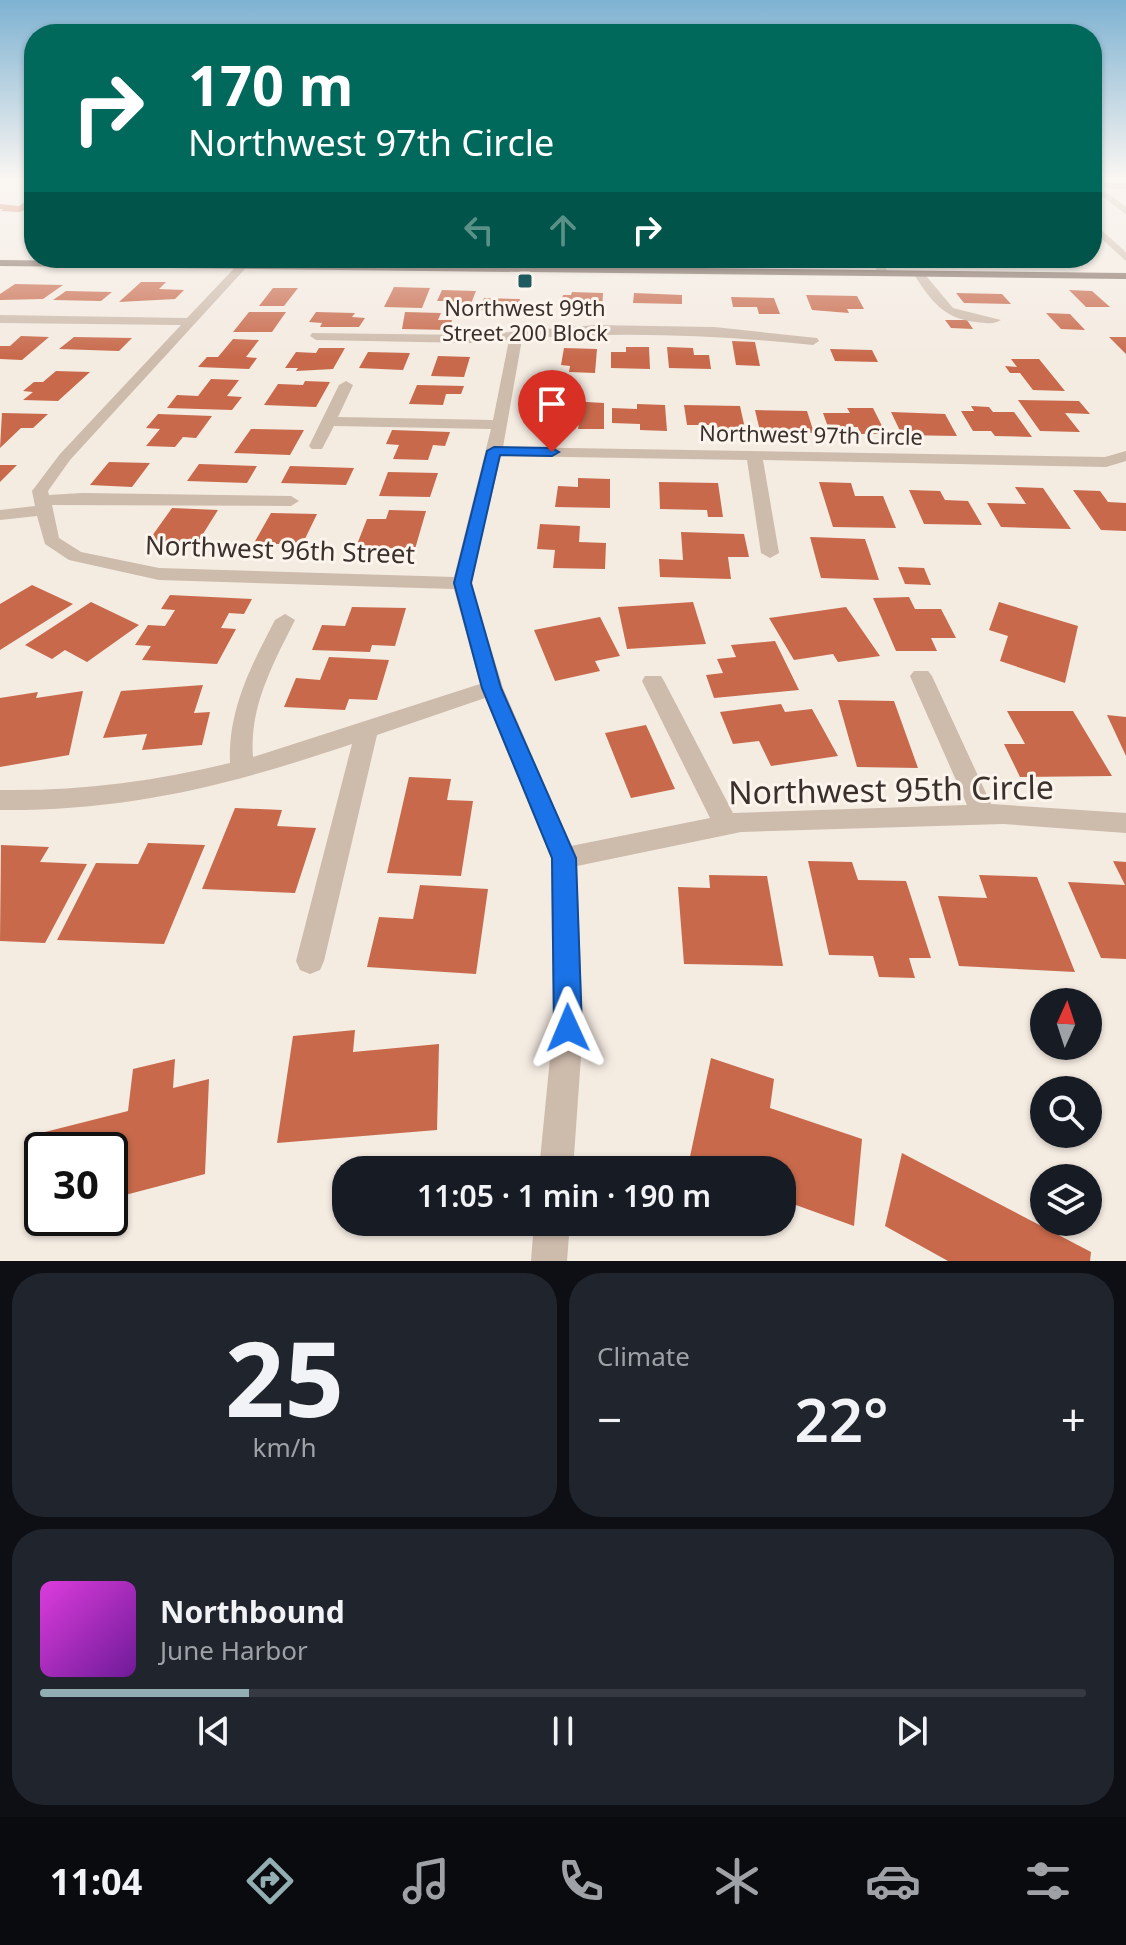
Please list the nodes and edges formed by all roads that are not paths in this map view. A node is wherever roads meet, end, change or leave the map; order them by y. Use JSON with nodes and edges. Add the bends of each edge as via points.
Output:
{"nodes":[{"id":1,"x":1116,"y":239,"type":"edge"},
{"id":2,"x":1126,"y":258,"type":"edge"},
{"id":3,"x":0,"y":263,"type":"edge"},
{"id":4,"x":24,"y":263,"type":"edge"},
{"id":5,"x":241,"y":268,"type":"edge"},
{"id":6,"x":546,"y":268,"type":"edge"},
{"id":7,"x":881,"y":268,"type":"edge"},
{"id":8,"x":884,"y":273,"type":"junction"},
{"id":9,"x":918,"y":273,"type":"junction"},
{"id":10,"x":1126,"y":276,"type":"edge"},
{"id":11,"x":0,"y":319,"type":"edge"},
{"id":12,"x":995,"y":320,"type":"dead end"},
{"id":13,"x":191,"y":322,"type":"junction"},
{"id":14,"x":316,"y":336,"type":"dead end"},
{"id":15,"x":516,"y":338,"type":"junction"},
{"id":16,"x":813,"y":341,"type":"dead end"},
{"id":17,"x":346,"y":385,"type":"dead end"},
{"id":18,"x":330,"y":418,"type":"junction"},
{"id":19,"x":500,"y":422,"type":"junction"},
{"id":20,"x":317,"y":446,"type":"dead end"},
{"id":21,"x":494,"y":451,"type":"junction"},
{"id":22,"x":754,"y":455,"type":"junction"},
{"id":23,"x":1126,"y":456,"type":"edge"},
{"id":24,"x":291,"y":501,"type":"dead end"},
{"id":25,"x":43,"y":505,"type":"junction"},
{"id":26,"x":0,"y":515,"type":"edge"},
{"id":27,"x":770,"y":553,"type":"dead end"},
{"id":28,"x":462,"y":583,"type":"junction"},
{"id":29,"x":285,"y":620,"type":"dead end"},
{"id":30,"x":921,"y":676,"type":"dead end"},
{"id":31,"x":653,"y":681,"type":"dead end"},
{"id":32,"x":492,"y":688,"type":"junction"},
{"id":33,"x":367,"y":729,"type":"junction"},
{"id":34,"x":242,"y":769,"type":"junction"},
{"id":35,"x":0,"y":800,"type":"edge"},
{"id":36,"x":983,"y":814,"type":"junction"},
{"id":37,"x":1126,"y":823,"type":"edge"},
{"id":38,"x":726,"y":825,"type":"junction"},
{"id":39,"x":564,"y":858,"type":"junction"},
{"id":40,"x":310,"y":961,"type":"dead end"},
{"id":41,"x":557,"y":1156,"type":"edge"},
{"id":42,"x":551,"y":1236,"type":"edge"},
{"id":43,"x":549,"y":1261,"type":"edge"}],
"edges":[{"from":1,"to":2,"type":"street"},
{"from":3,"to":4,"type":"main road"},
{"from":5,"to":13,"type":"street"},
{"from":6,"to":8,"type":"main road"},
{"from":7,"to":8,"type":"street"},
{"from":8,"to":9,"type":"main road"},
{"from":9,"to":10,"type":"main road"},
{"from":9,"to":12,"type":"street","via":[[950,315]]},
{"from":11,"to":13,"type":"street"},
{"from":13,"to":25,"type":"street","via":[[65,457],[40,491]]},
{"from":14,"to":15,"type":"street"},
{"from":15,"to":16,"type":"street","via":[[595,329],[714,331]]},
{"from":15,"to":19,"type":"street"},
{"from":17,"to":18,"type":"street"},
{"from":18,"to":19,"type":"street"},
{"from":18,"to":20,"type":"street"},
{"from":19,"to":21,"type":"street"},
{"from":21,"to":22,"type":"street","name":"Northwest 97th Circle"},
{"from":21,"to":28,"type":"street"},
{"from":22,"to":23,"type":"street","name":"Northwest 97th Circle","via":[[1106,462]]},
{"from":22,"to":27,"type":"street"},
{"from":24,"to":25,"type":"street","via":[[82,498]]},
{"from":25,"to":26,"type":"street"},
{"from":25,"to":28,"type":"street","name":"Northwest 96th Street","via":[[51,540],[75,556],[116,567],[159,574]]},
{"from":28,"to":32,"type":"street"},
{"from":29,"to":34,"type":"street","via":[[244,709]]},
{"from":30,"to":36,"type":"street"},
{"from":31,"to":38,"type":"street"},
{"from":32,"to":33,"type":"street"},
{"from":32,"to":39,"type":"street"},
{"from":33,"to":34,"type":"street"},
{"from":33,"to":40,"type":"street"},
{"from":34,"to":35,"type":"street","via":[[125,796]]},
{"from":36,"to":37,"type":"street","name":"Northwest 95th Circle"},
{"from":36,"to":38,"type":"street","name":"Northwest 95th Circle"},
{"from":38,"to":39,"type":"street","name":"Northwest 95th Circle"},
{"from":39,"to":41,"type":"street","via":[[568,1028]]},
{"from":42,"to":43,"type":"street"}]}
